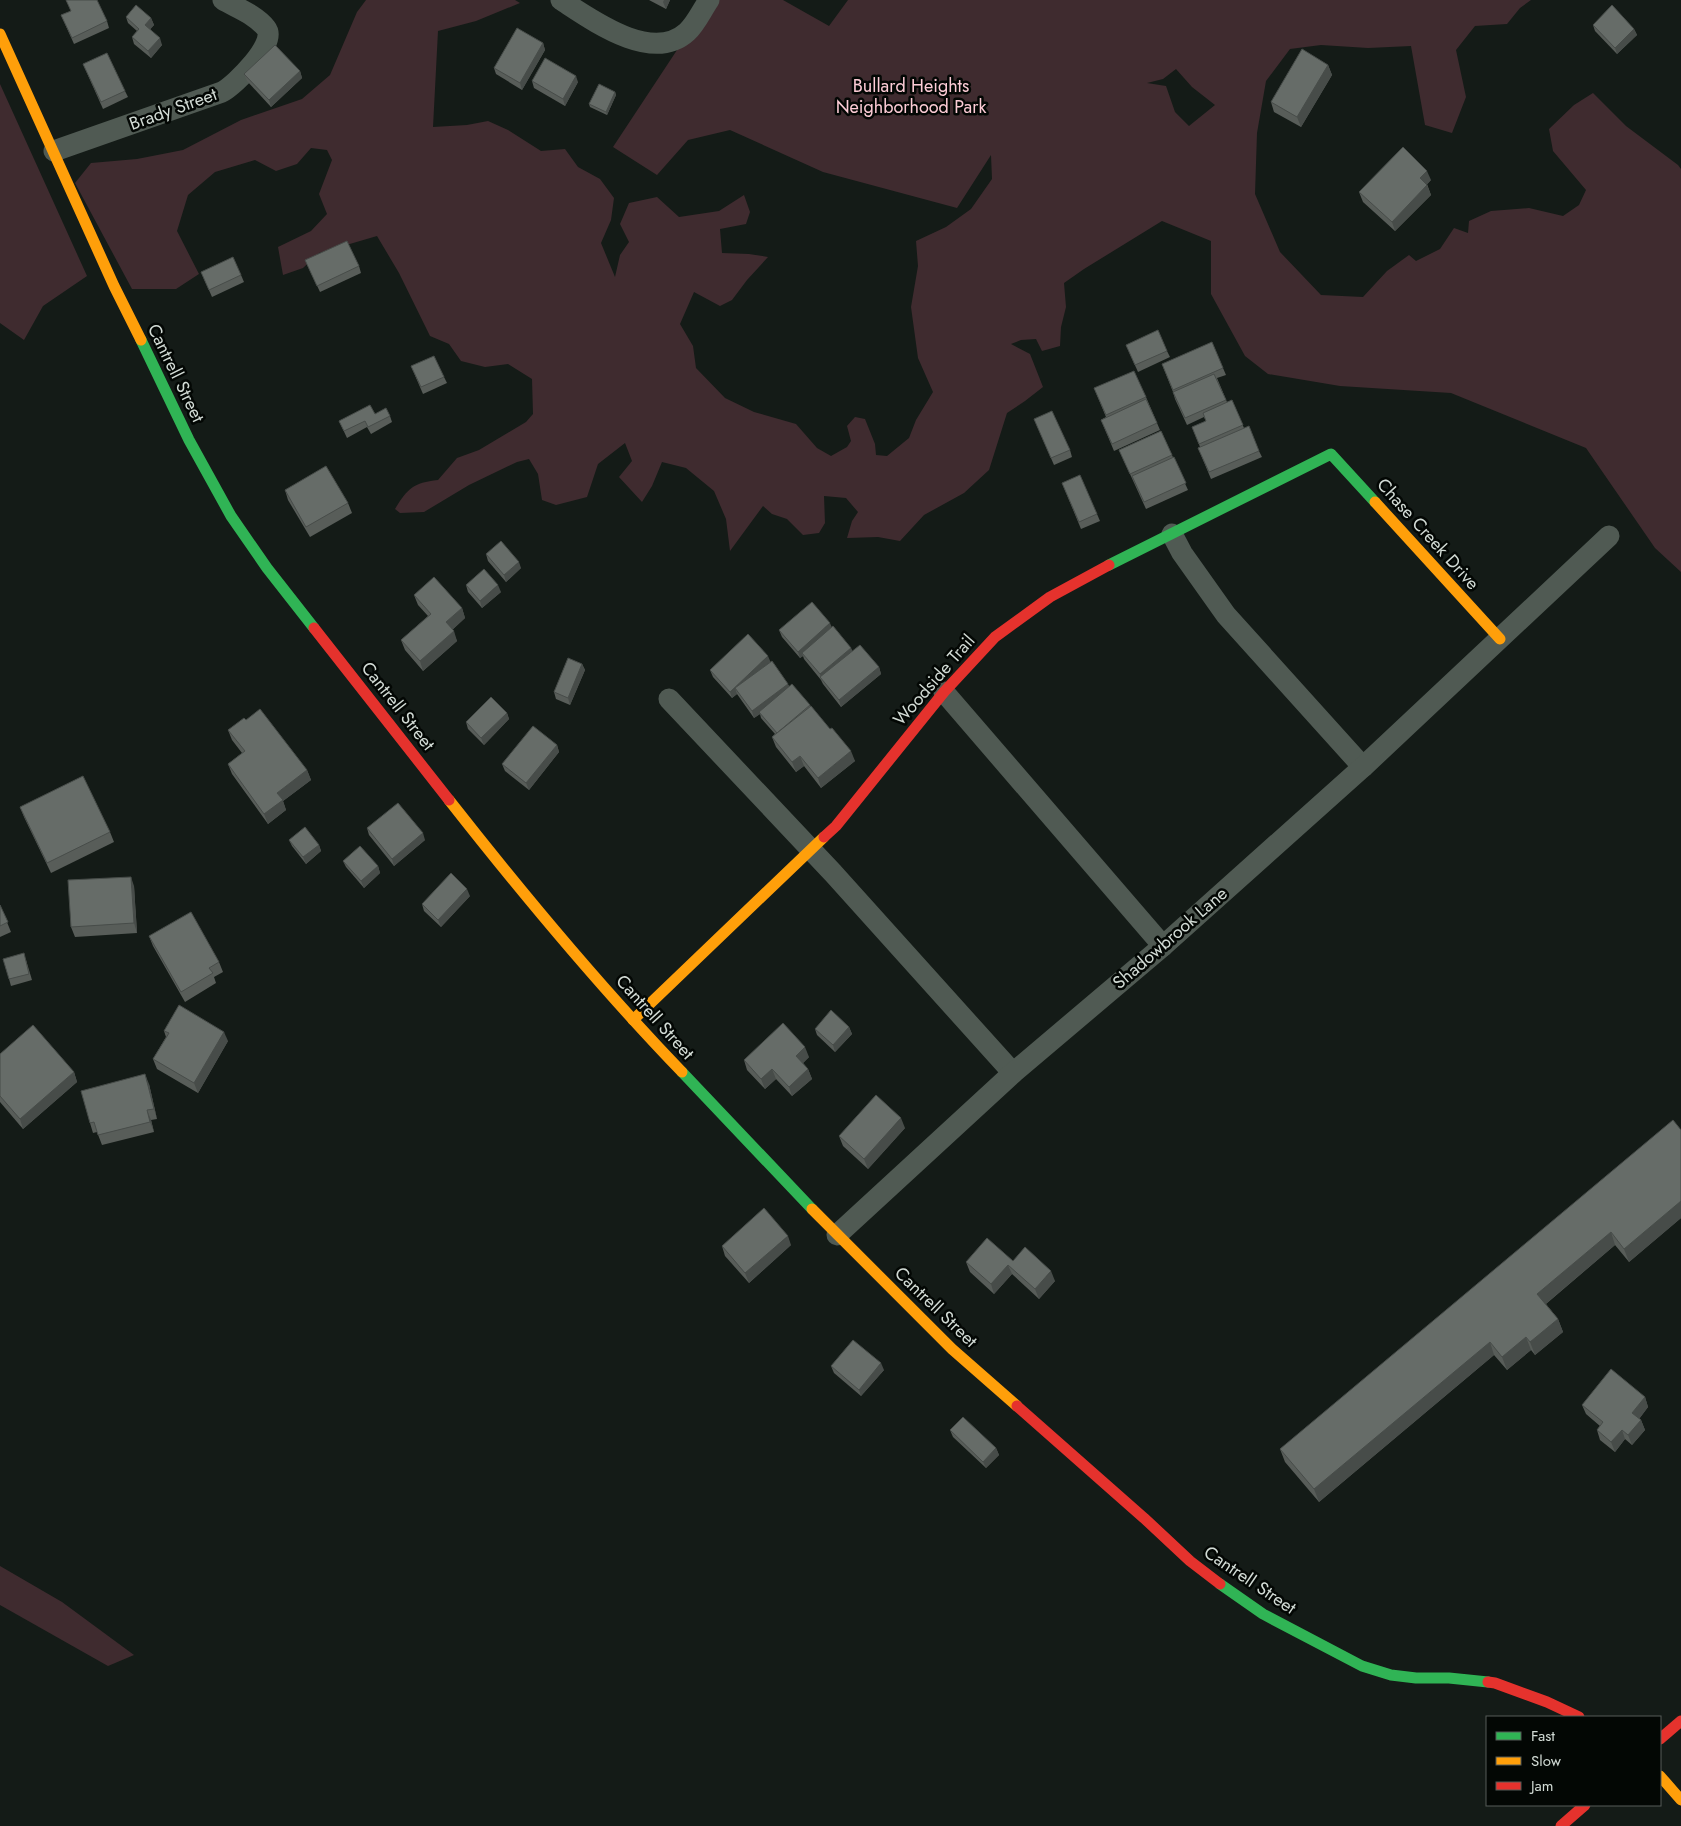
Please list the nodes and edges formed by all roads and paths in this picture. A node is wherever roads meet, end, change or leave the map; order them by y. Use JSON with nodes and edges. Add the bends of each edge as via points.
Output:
{"nodes":[{"id":1,"x":223,"y":0,"type":"edge"},
{"id":2,"x":561,"y":0,"type":"edge"},
{"id":3,"x":709,"y":0,"type":"edge"},
{"id":4,"x":0,"y":34,"type":"edge"},
{"id":5,"x":54,"y":151,"type":"junction"},
{"id":6,"x":1331,"y":454,"type":"joint"},
{"id":7,"x":1172,"y":534,"type":"junction"},
{"id":8,"x":1609,"y":536,"type":"dead end"},
{"id":9,"x":1500,"y":639,"type":"junction"},
{"id":10,"x":944,"y":692,"type":"junction"},
{"id":11,"x":669,"y":699,"type":"dead end"},
{"id":12,"x":1363,"y":767,"type":"junction"},
{"id":13,"x":812,"y":851,"type":"junction"},
{"id":14,"x":1163,"y":946,"type":"junction"},
{"id":15,"x":633,"y":1020,"type":"junction"},
{"id":16,"x":1013,"y":1073,"type":"junction"},
{"id":17,"x":837,"y":1235,"type":"junction"},
{"id":18,"x":1577,"y":1716,"type":"edge"},
{"id":19,"x":1681,"y":1721,"type":"edge"},
{"id":20,"x":1661,"y":1738,"type":"edge"},
{"id":21,"x":1661,"y":1777,"type":"edge"},
{"id":22,"x":1681,"y":1800,"type":"edge"},
{"id":23,"x":1584,"y":1806,"type":"edge"},
{"id":24,"x":1561,"y":1826,"type":"edge"}],
"edges":[{"from":1,"to":5,"type":"street","name":"Brady Street","via":[[251,16],[267,29],[269,36],[260,55],[231,87]]},
{"from":2,"to":3,"type":"street","via":[[605,28],[653,43],[665,43],[687,32]]},
{"from":4,"to":5,"type":"street","name":"Cantrell Street"},
{"from":5,"to":15,"type":"street","name":"Cantrell Street","via":[[114,286],[230,516],[267,568],[504,870]]},
{"from":6,"to":7,"type":"street","name":"Woodside Trail"},
{"from":6,"to":9,"type":"street","name":"Chase Creek Drive"},
{"from":7,"to":10,"type":"street","name":"Woodside Trail","via":[[1050,597],[995,636]]},
{"from":7,"to":12,"type":"street","via":[[1226,615]]},
{"from":8,"to":9,"type":"street","name":"Shadowbrook Lane"},
{"from":9,"to":12,"type":"street","name":"Shadowbrook Lane"},
{"from":10,"to":13,"type":"street","name":"Woodside Trail"},
{"from":10,"to":14,"type":"street"},
{"from":11,"to":13,"type":"street"},
{"from":12,"to":14,"type":"street","name":"Shadowbrook Lane"},
{"from":13,"to":15,"type":"street","name":"Woodside Trail"},
{"from":13,"to":16,"type":"street"},
{"from":14,"to":16,"type":"street","name":"Shadowbrook Lane"},
{"from":15,"to":17,"type":"street","name":"Cantrell Street"},
{"from":16,"to":17,"type":"street","name":"Shadowbrook Lane"},
{"from":17,"to":18,"type":"street","name":"Cantrell Street","via":[[952,1349],[1190,1561],[1264,1614],[1362,1666],[1416,1678],[1495,1683]]},
{"from":19,"to":20,"type":"street"},
{"from":21,"to":22,"type":"street"},
{"from":23,"to":24,"type":"street"}]}
